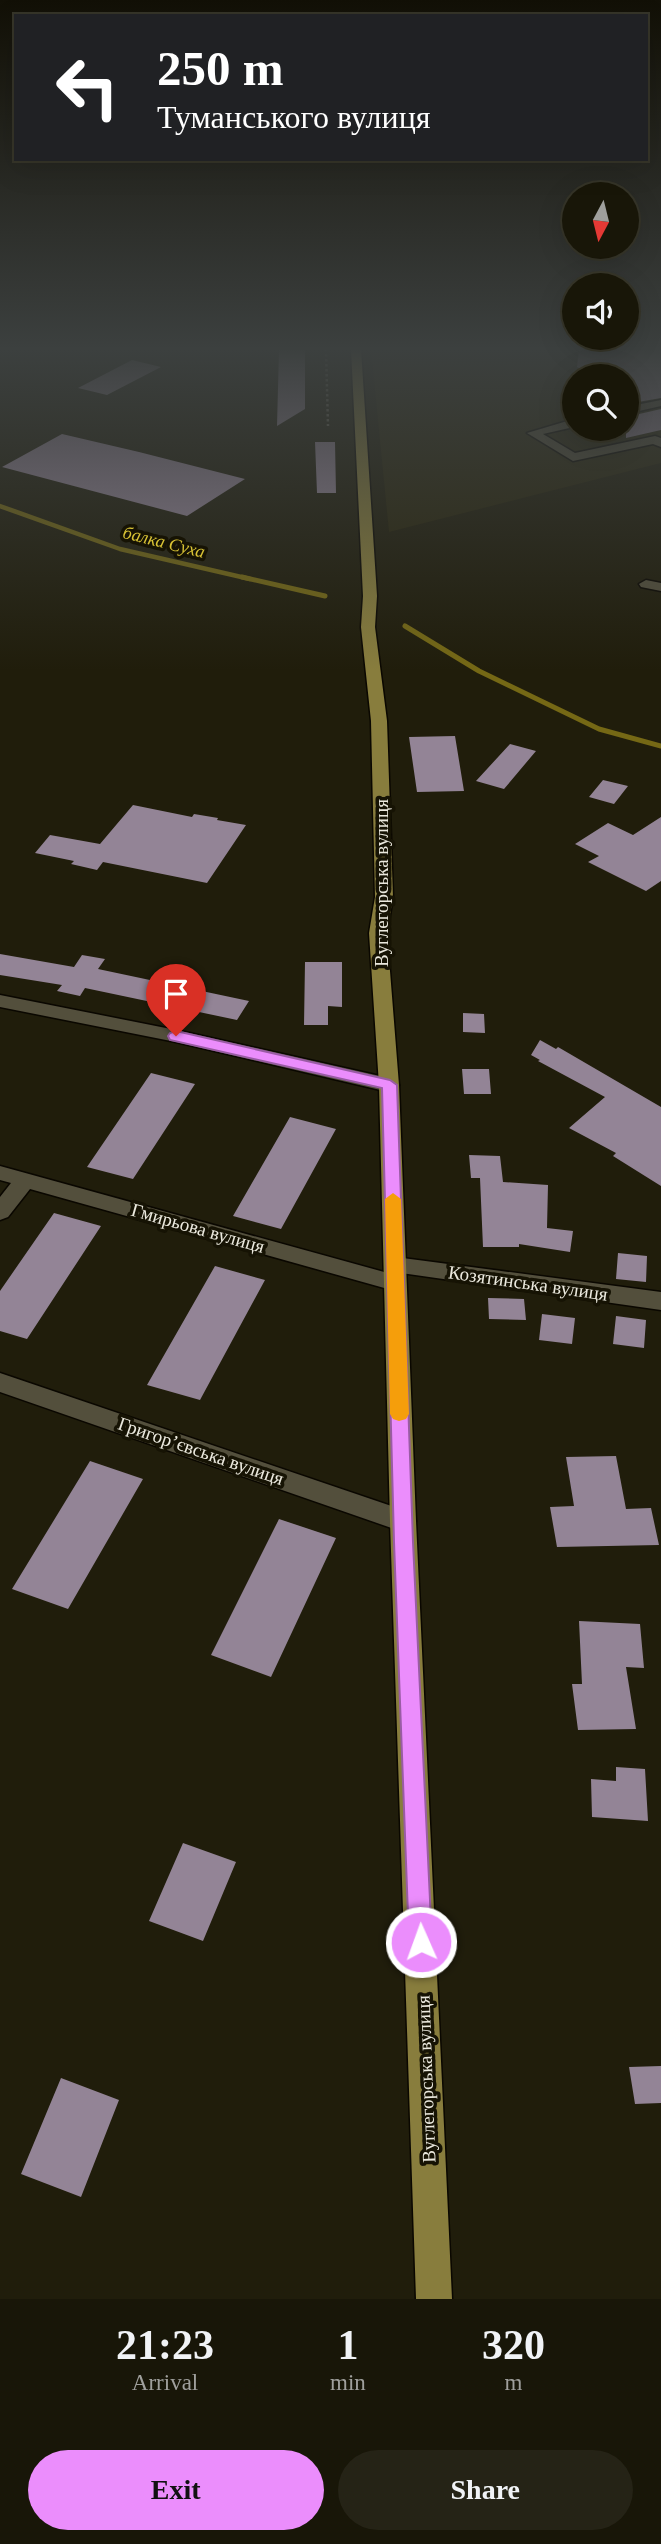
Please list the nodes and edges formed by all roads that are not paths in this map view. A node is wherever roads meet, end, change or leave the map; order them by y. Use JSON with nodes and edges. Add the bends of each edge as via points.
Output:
{"nodes":[{"id":1,"x":361,"y":456,"type":"edge"},
{"id":2,"x":646,"y":584,"type":"dead end"},
{"id":3,"x":661,"y":587,"type":"edge"},
{"id":4,"x":0,"y":1001,"type":"edge"},
{"id":5,"x":390,"y":1085,"type":"junction"},
{"id":6,"x":0,"y":1173,"type":"edge"},
{"id":7,"x":25,"y":1180,"type":"junction"},
{"id":8,"x":0,"y":1212,"type":"edge"},
{"id":9,"x":395,"y":1274,"type":"junction"},
{"id":10,"x":661,"y":1301,"type":"edge"},
{"id":11,"x":0,"y":1382,"type":"edge"},
{"id":12,"x":403,"y":1521,"type":"junction"},
{"id":13,"x":434,"y":2299,"type":"edge"}],
"edges":[{"from":1,"to":5,"type":"main road","name":"Вуглегорська вулиця","via":[[368,627],[379,721],[384,897],[378,933]]},
{"from":2,"to":3,"type":"street"},
{"from":4,"to":5,"type":"street"},
{"from":5,"to":9,"type":"main road","name":"Вуглегорська вулиця"},
{"from":6,"to":7,"type":"street","name":"Гмирьова вулиця"},
{"from":7,"to":8,"type":"street"},
{"from":7,"to":9,"type":"street","name":"Гмирьова вулиця"},
{"from":9,"to":10,"type":"street","name":"Козятинська вулиця"},
{"from":9,"to":12,"type":"main road","name":"Вуглегорська вулиця"},
{"from":11,"to":12,"type":"street","name":"Григор’євська вулиця"},
{"from":12,"to":13,"type":"main road","name":"Вуглегорська вулиця"}]}
